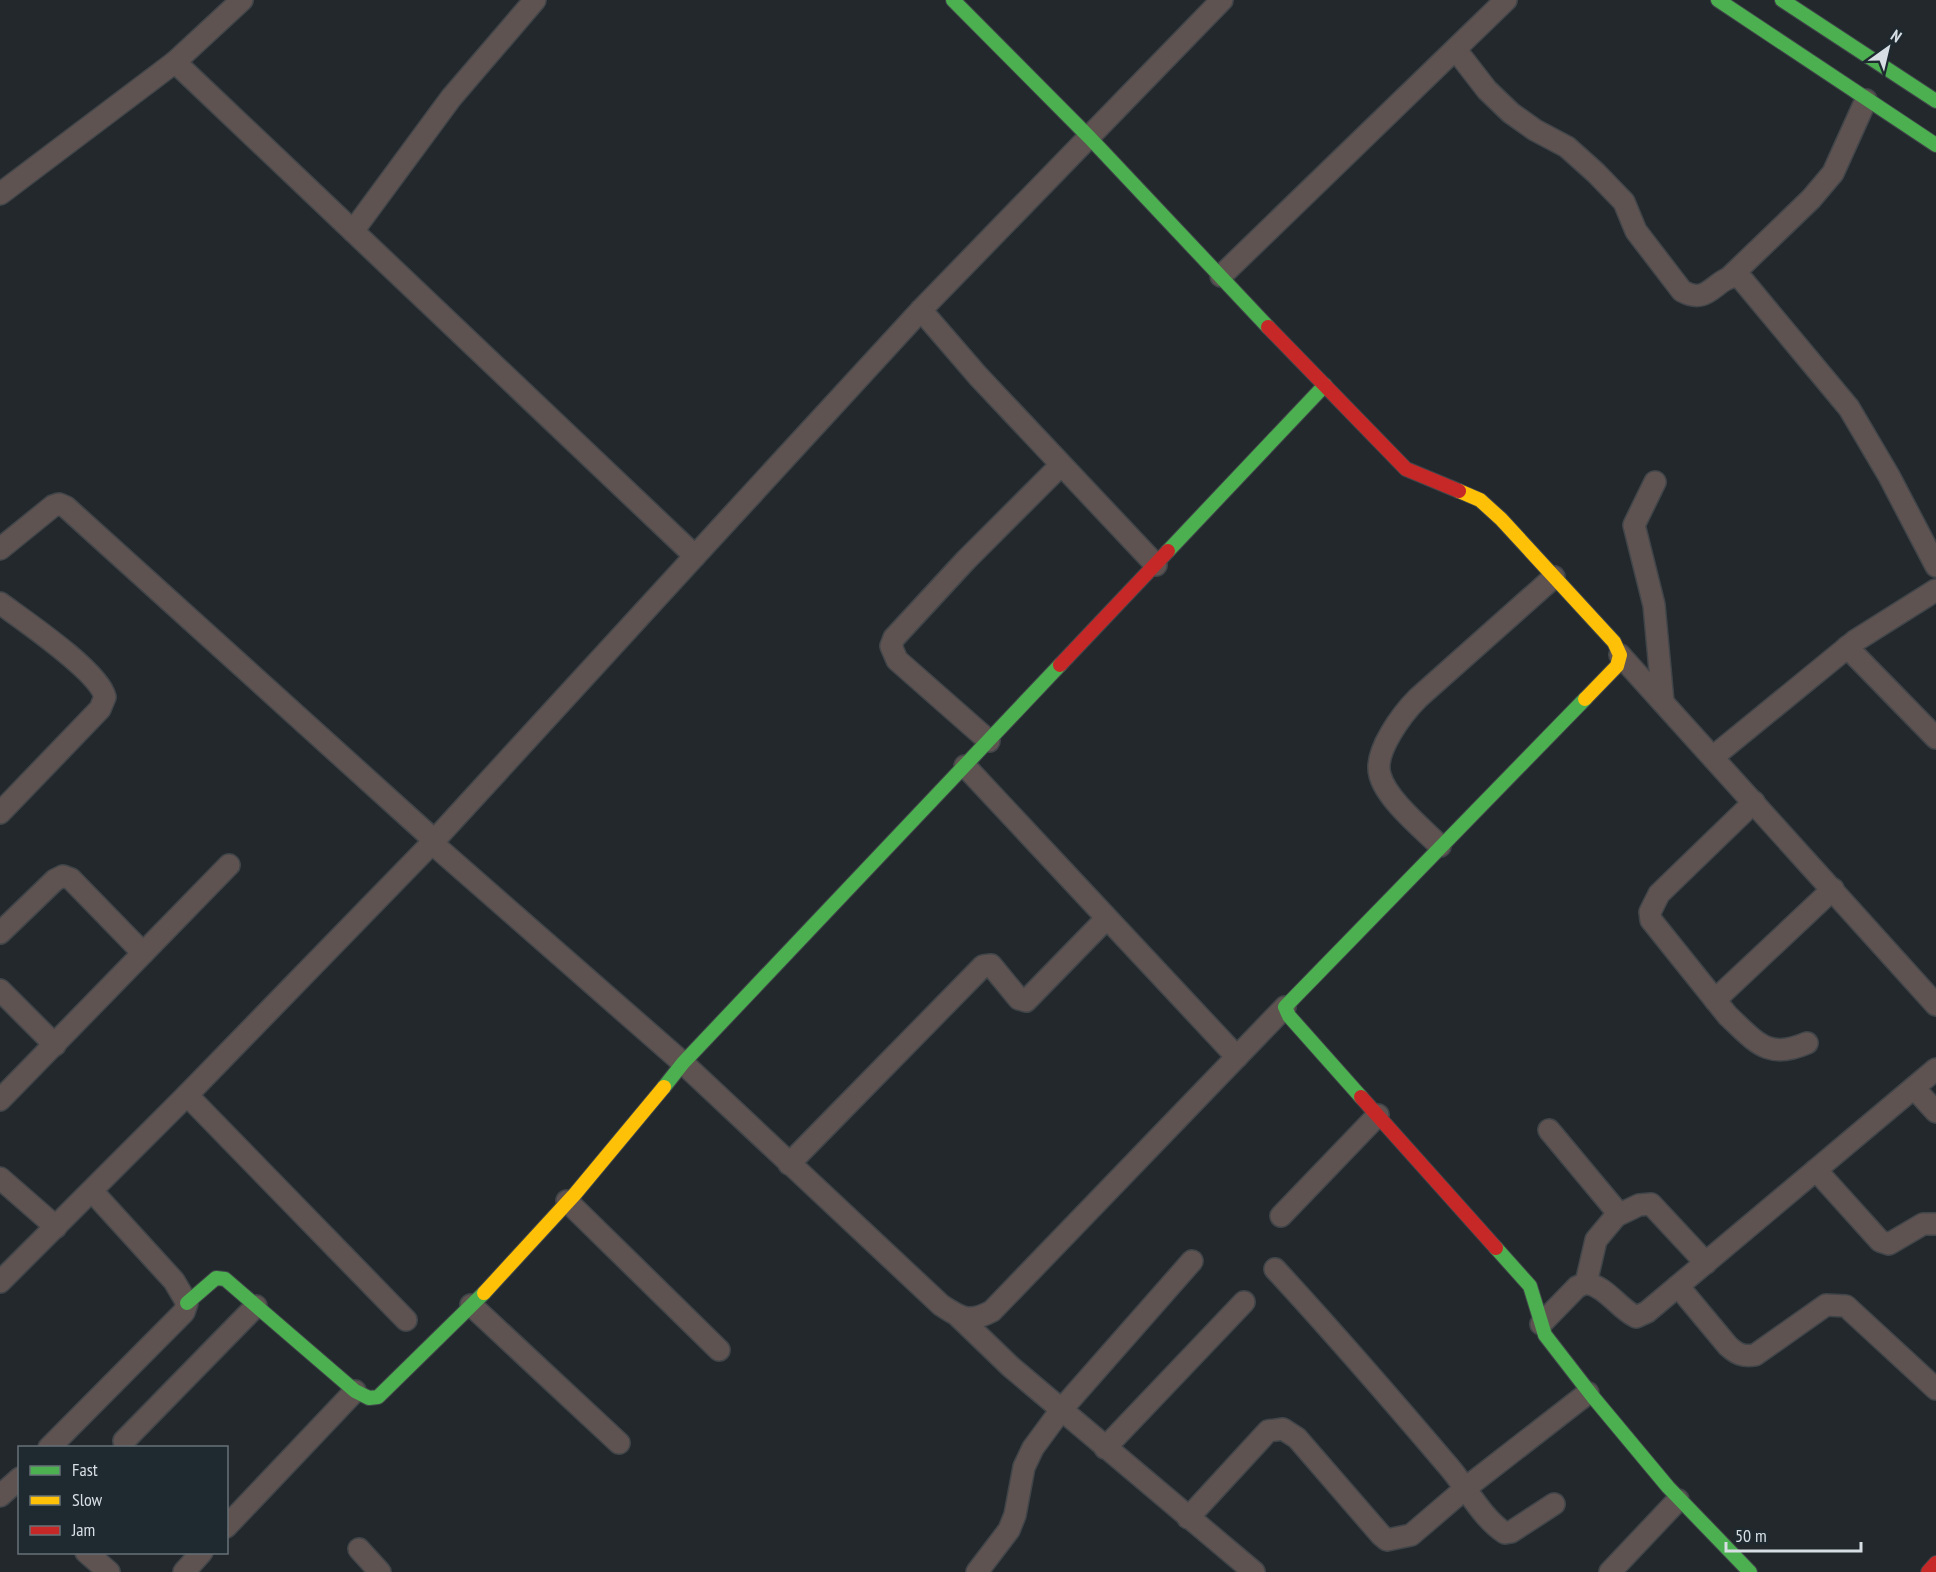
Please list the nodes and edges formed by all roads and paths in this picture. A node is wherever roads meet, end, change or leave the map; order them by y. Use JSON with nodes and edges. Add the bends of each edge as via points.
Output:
{"nodes":[{"id":1,"x":242,"y":0,"type":"edge"},
{"id":2,"x":535,"y":0,"type":"edge"},
{"id":3,"x":954,"y":0,"type":"edge"},
{"id":4,"x":1222,"y":0,"type":"edge"},
{"id":5,"x":1506,"y":0,"type":"edge"},
{"id":6,"x":1718,"y":0,"type":"edge"},
{"id":7,"x":1782,"y":0,"type":"edge"},
{"id":8,"x":1456,"y":50,"type":"junction"},
{"id":9,"x":175,"y":62,"type":"junction"},
{"id":10,"x":1866,"y":100,"type":"junction"},
{"id":11,"x":1936,"y":101,"type":"edge"},
{"id":12,"x":1090,"y":138,"type":"junction"},
{"id":13,"x":1936,"y":145,"type":"edge"},
{"id":14,"x":0,"y":194,"type":"edge"},
{"id":15,"x":353,"y":231,"type":"junction"},
{"id":16,"x":1221,"y":276,"type":"junction"},
{"id":17,"x":1731,"y":276,"type":"junction"},
{"id":18,"x":921,"y":310,"type":"junction"},
{"id":19,"x":1325,"y":385,"type":"junction"},
{"id":20,"x":1060,"y":465,"type":"junction"},
{"id":21,"x":1655,"y":482,"type":"dead end"},
{"id":22,"x":0,"y":549,"type":"edge"},
{"id":23,"x":695,"y":556,"type":"junction"},
{"id":24,"x":1156,"y":565,"type":"junction"},
{"id":25,"x":1936,"y":566,"type":"edge"},
{"id":26,"x":1554,"y":577,"type":"junction"},
{"id":27,"x":1933,"y":597,"type":"edge"},
{"id":28,"x":0,"y":603,"type":"edge"},
{"id":29,"x":1847,"y":647,"type":"junction"},
{"id":30,"x":1620,"y":655,"type":"junction"},
{"id":31,"x":1663,"y":702,"type":"junction"},
{"id":32,"x":1936,"y":738,"type":"edge"},
{"id":33,"x":988,"y":741,"type":"junction"},
{"id":34,"x":1713,"y":757,"type":"junction"},
{"id":35,"x":965,"y":766,"type":"junction"},
{"id":36,"x":1754,"y":802,"type":"junction"},
{"id":37,"x":0,"y":813,"type":"edge"},
{"id":38,"x":433,"y":841,"type":"junction"},
{"id":39,"x":1440,"y":846,"type":"junction"},
{"id":40,"x":229,"y":865,"type":"dead end"},
{"id":41,"x":1833,"y":889,"type":"junction"},
{"id":42,"x":1106,"y":919,"type":"junction"},
{"id":43,"x":0,"y":933,"type":"edge"},
{"id":44,"x":143,"y":953,"type":"junction"},
{"id":45,"x":0,"y":990,"type":"edge"},
{"id":46,"x":1715,"y":1000,"type":"junction"},
{"id":47,"x":1936,"y":1005,"type":"edge"},
{"id":48,"x":1285,"y":1007,"type":"junction"},
{"id":49,"x":1807,"y":1043,"type":"dead end"},
{"id":50,"x":55,"y":1045,"type":"junction"},
{"id":51,"x":1237,"y":1057,"type":"junction"},
{"id":52,"x":682,"y":1063,"type":"junction"},
{"id":53,"x":1936,"y":1069,"type":"edge"},
{"id":54,"x":1914,"y":1088,"type":"junction"},
{"id":55,"x":187,"y":1095,"type":"junction"},
{"id":56,"x":0,"y":1100,"type":"edge"},
{"id":57,"x":1936,"y":1112,"type":"edge"},
{"id":58,"x":1378,"y":1115,"type":"junction"},
{"id":59,"x":1549,"y":1130,"type":"dead end"},
{"id":60,"x":789,"y":1164,"type":"junction"},
{"id":61,"x":1816,"y":1170,"type":"junction"},
{"id":62,"x":0,"y":1178,"type":"edge"},
{"id":63,"x":92,"y":1191,"type":"junction"},
{"id":64,"x":567,"y":1201,"type":"junction"},
{"id":65,"x":1281,"y":1216,"type":"dead end"},
{"id":66,"x":1617,"y":1216,"type":"junction"},
{"id":67,"x":1936,"y":1224,"type":"edge"},
{"id":68,"x":57,"y":1227,"type":"junction"},
{"id":69,"x":1192,"y":1261,"type":"dead end"},
{"id":70,"x":1706,"y":1263,"type":"junction"},
{"id":71,"x":1275,"y":1269,"type":"dead end"},
{"id":72,"x":0,"y":1282,"type":"edge"},
{"id":73,"x":1586,"y":1283,"type":"junction"},
{"id":74,"x":1678,"y":1286,"type":"junction"},
{"id":75,"x":1244,"y":1302,"type":"dead end"},
{"id":76,"x":187,"y":1303,"type":"junction"},
{"id":77,"x":471,"y":1305,"type":"junction"},
{"id":78,"x":256,"y":1306,"type":"junction"},
{"id":79,"x":958,"y":1316,"type":"junction"},
{"id":80,"x":406,"y":1320,"type":"dead end"},
{"id":81,"x":1540,"y":1324,"type":"junction"},
{"id":82,"x":719,"y":1350,"type":"dead end"},
{"id":83,"x":1936,"y":1389,"type":"edge"},
{"id":84,"x":355,"y":1391,"type":"junction"},
{"id":85,"x":1588,"y":1393,"type":"junction"},
{"id":86,"x":1061,"y":1410,"type":"junction"},
{"id":87,"x":124,"y":1441,"type":"dead end"},
{"id":88,"x":619,"y":1443,"type":"dead end"},
{"id":89,"x":51,"y":1446,"type":"edge"},
{"id":90,"x":1105,"y":1448,"type":"junction"},
{"id":91,"x":1467,"y":1487,"type":"junction"},
{"id":92,"x":1678,"y":1500,"type":"junction"},
{"id":93,"x":1554,"y":1504,"type":"dead end"},
{"id":94,"x":1188,"y":1518,"type":"junction"},
{"id":95,"x":228,"y":1525,"type":"edge"},
{"id":96,"x":359,"y":1550,"type":"dead end"},
{"id":97,"x":88,"y":1554,"type":"edge"},
{"id":98,"x":200,"y":1554,"type":"edge"},
{"id":99,"x":1936,"y":1563,"type":"edge"},
{"id":100,"x":1748,"y":1571,"type":"edge"},
{"id":101,"x":110,"y":1572,"type":"edge"},
{"id":102,"x":183,"y":1572,"type":"edge"},
{"id":103,"x":380,"y":1572,"type":"edge"},
{"id":104,"x":977,"y":1572,"type":"edge"},
{"id":105,"x":1254,"y":1572,"type":"edge"},
{"id":106,"x":1610,"y":1572,"type":"edge"},
{"id":107,"x":1928,"y":1572,"type":"edge"}],
"edges":[{"from":1,"to":9,"type":"street"},
{"from":2,"to":15,"type":"street","via":[[451,98]]},
{"from":3,"to":12,"type":"main road"},
{"from":4,"to":12,"type":"street"},
{"from":5,"to":8,"type":"street"},
{"from":6,"to":10,"type":"main road"},
{"from":7,"to":11,"type":"main road"},
{"from":8,"to":16,"type":"street"},
{"from":8,"to":17,"type":"street","via":[[1511,113],[1567,147],[1624,202],[1636,231],[1682,291],[1700,296]]},
{"from":9,"to":14,"type":"street"},
{"from":9,"to":15,"type":"street"},
{"from":10,"to":13,"type":"main road"},
{"from":10,"to":17,"type":"street","via":[[1833,173]]},
{"from":12,"to":16,"type":"main road"},
{"from":12,"to":18,"type":"street"},
{"from":15,"to":23,"type":"street"},
{"from":16,"to":19,"type":"main road"},
{"from":17,"to":25,"type":"street","via":[[1740,277],[1849,408]]},
{"from":18,"to":20,"type":"street"},
{"from":18,"to":23,"type":"street"},
{"from":19,"to":24,"type":"main road"},
{"from":19,"to":26,"type":"main road","via":[[1406,469],[1480,500]]},
{"from":20,"to":24,"type":"street"},
{"from":20,"to":33,"type":"street","via":[[966,560],[891,646],[897,660]]},
{"from":21,"to":31,"type":"street","via":[[1634,525],[1654,605]]},
{"from":22,"to":38,"type":"street","via":[[53,506],[66,507]]},
{"from":23,"to":38,"type":"street"},
{"from":24,"to":33,"type":"main road"},
{"from":26,"to":30,"type":"main road","via":[[1614,642]]},
{"from":26,"to":39,"type":"street","via":[[1403,713],[1383,753],[1380,776],[1390,794]]},
{"from":27,"to":29,"type":"street"},
{"from":28,"to":37,"type":"street","via":[[66,653],[100,685],[105,696],[100,709]]},
{"from":29,"to":32,"type":"street"},
{"from":29,"to":34,"type":"street"},
{"from":30,"to":31,"type":"street"},
{"from":30,"to":39,"type":"main road","via":[[1617,666]]},
{"from":31,"to":34,"type":"street"},
{"from":33,"to":35,"type":"main road"},
{"from":34,"to":36,"type":"street"},
{"from":35,"to":42,"type":"street"},
{"from":35,"to":52,"type":"main road"},
{"from":36,"to":41,"type":"street"},
{"from":36,"to":46,"type":"street","via":[[1659,894],[1650,912],[1662,935]]},
{"from":38,"to":52,"type":"street"},
{"from":38,"to":55,"type":"street"},
{"from":39,"to":48,"type":"main road"},
{"from":40,"to":44,"type":"street"},
{"from":41,"to":46,"type":"street"},
{"from":41,"to":47,"type":"street"},
{"from":42,"to":51,"type":"street"},
{"from":42,"to":60,"type":"street","via":[[1026,1001],[1019,999],[991,965],[983,966]]},
{"from":43,"to":44,"type":"street","via":[[63,876],[71,879]]},
{"from":44,"to":50,"type":"street"},
{"from":45,"to":50,"type":"street"},
{"from":46,"to":49,"type":"street","via":[[1740,1028],[1770,1049],[1789,1051]]},
{"from":48,"to":51,"type":"street"},
{"from":48,"to":58,"type":"main road"},
{"from":50,"to":56,"type":"street"},
{"from":51,"to":79,"type":"street","via":[[992,1311],[976,1319]]},
{"from":52,"to":60,"type":"street"},
{"from":52,"to":64,"type":"main road","via":[[616,1147]]},
{"from":53,"to":54,"type":"street"},
{"from":54,"to":57,"type":"street"},
{"from":54,"to":61,"type":"street"},
{"from":55,"to":63,"type":"street"},
{"from":55,"to":80,"type":"street"},
{"from":58,"to":65,"type":"street"},
{"from":58,"to":81,"type":"main road","via":[[1537,1295]]},
{"from":59,"to":66,"type":"street"},
{"from":60,"to":79,"type":"street","via":[[941,1305]]},
{"from":61,"to":67,"type":"street","via":[[1880,1241],[1889,1244],[1923,1224]]},
{"from":61,"to":70,"type":"street"},
{"from":62,"to":68,"type":"street"},
{"from":63,"to":68,"type":"street"},
{"from":63,"to":76,"type":"street","via":[[174,1281]]},
{"from":64,"to":77,"type":"main road"},
{"from":64,"to":82,"type":"street"},
{"from":66,"to":70,"type":"street","via":[[1639,1205],[1651,1204]]},
{"from":66,"to":73,"type":"street","via":[[1596,1240]]},
{"from":68,"to":72,"type":"street"},
{"from":69,"to":86,"type":"street"},
{"from":70,"to":74,"type":"street"},
{"from":71,"to":91,"type":"street"},
{"from":73,"to":74,"type":"street","via":[[1604,1290],[1636,1317]]},
{"from":73,"to":81,"type":"street","via":[[1577,1287]]},
{"from":74,"to":83,"type":"street","via":[[1728,1346],[1747,1356],[1755,1355],[1826,1305],[1846,1306]]},
{"from":75,"to":90,"type":"street"},
{"from":76,"to":78,"type":"main road","via":[[220,1278]]},
{"from":76,"to":89,"type":"street","via":[[184,1312]]},
{"from":77,"to":84,"type":"main road","via":[[378,1397],[369,1398]]},
{"from":77,"to":88,"type":"street"},
{"from":78,"to":84,"type":"main road"},
{"from":78,"to":87,"type":"street"},
{"from":79,"to":86,"type":"street"},
{"from":81,"to":85,"type":"main road"},
{"from":84,"to":95,"type":"street"},
{"from":85,"to":91,"type":"street"},
{"from":85,"to":92,"type":"main road"},
{"from":86,"to":90,"type":"street"},
{"from":86,"to":104,"type":"street","via":[[1024,1467],[1009,1530]]},
{"from":90,"to":94,"type":"street"},
{"from":91,"to":93,"type":"street","via":[[1494,1526],[1505,1533]]},
{"from":91,"to":94,"type":"street","via":[[1411,1535],[1387,1540],[1297,1438],[1284,1429],[1274,1428],[1260,1438]]},
{"from":92,"to":100,"type":"main road"},
{"from":92,"to":106,"type":"street"},
{"from":94,"to":105,"type":"street"},
{"from":96,"to":103,"type":"street"},
{"from":97,"to":101,"type":"street"},
{"from":98,"to":102,"type":"street"},
{"from":99,"to":107,"type":"main road"}]}
